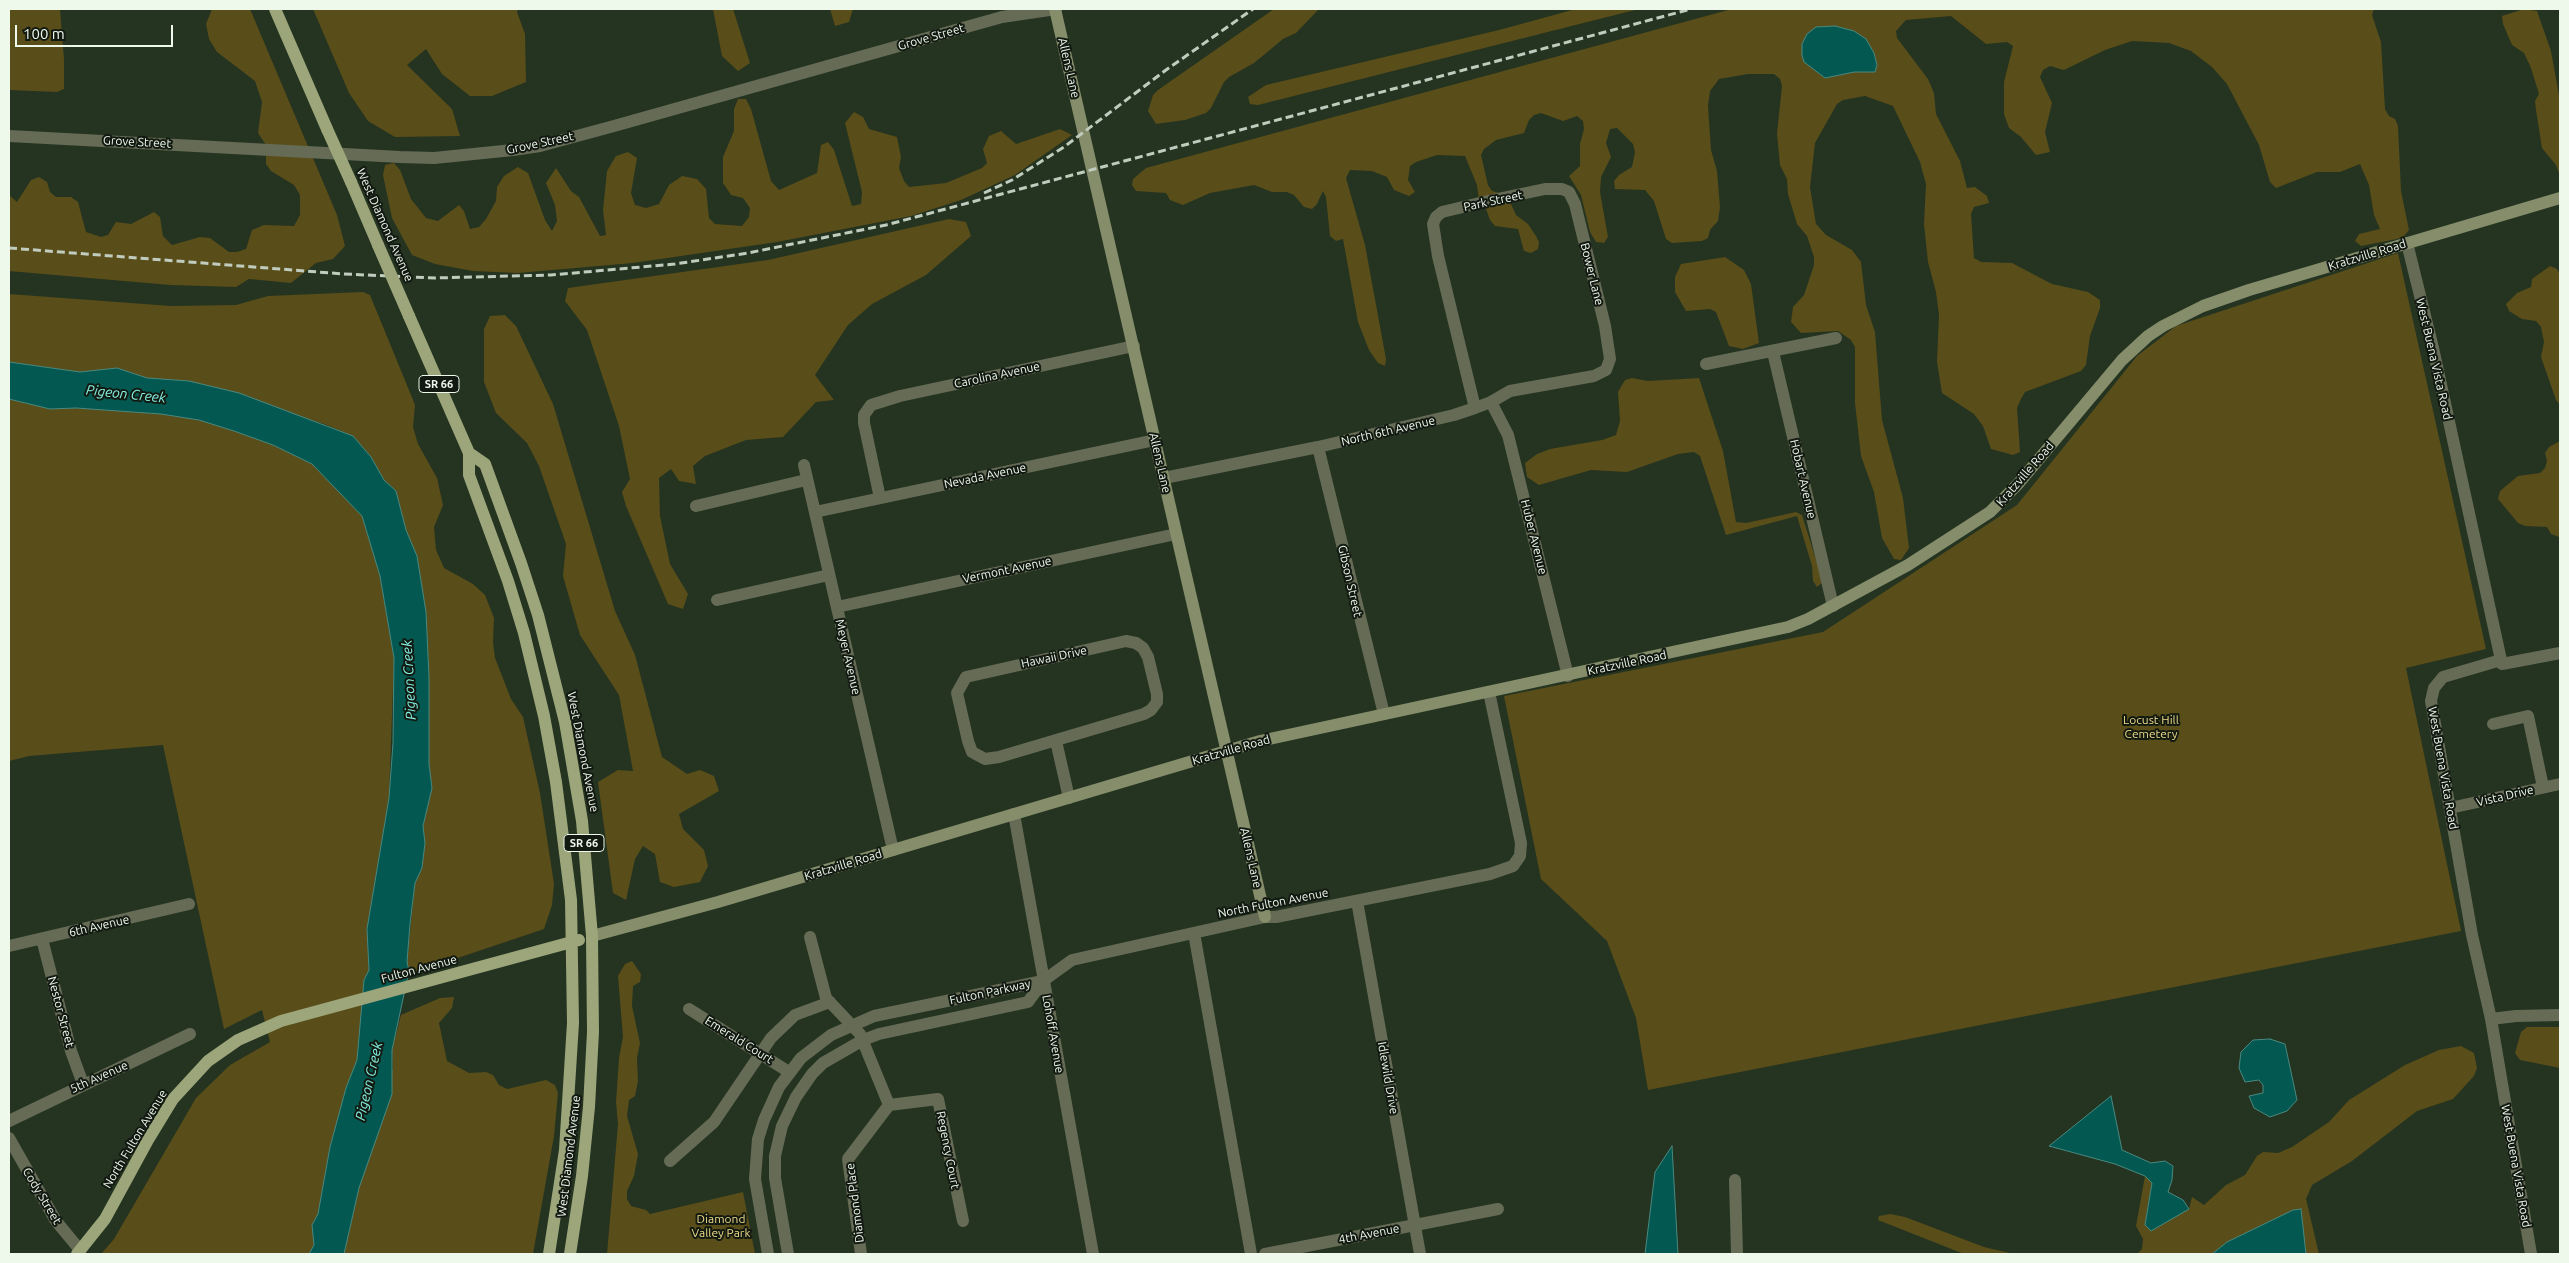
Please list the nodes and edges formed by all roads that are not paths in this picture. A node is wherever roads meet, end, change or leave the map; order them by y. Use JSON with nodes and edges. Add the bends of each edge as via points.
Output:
{"nodes":[{"id":1,"x":275,"y":9,"type":"edge"},
{"id":2,"x":1056,"y":9,"type":"edge"},
{"id":3,"x":9,"y":136,"type":"edge"},
{"id":4,"x":1557,"y":188,"type":"joint"},
{"id":5,"x":2560,"y":198,"type":"edge"},
{"id":6,"x":2407,"y":243,"type":"junction"},
{"id":7,"x":1836,"y":338,"type":"dead end"},
{"id":8,"x":1134,"y":346,"type":"junction"},
{"id":9,"x":1773,"y":352,"type":"junction"},
{"id":10,"x":1706,"y":364,"type":"dead end"},
{"id":11,"x":1606,"y":370,"type":"joint"},
{"id":12,"x":1491,"y":402,"type":"junction"},
{"id":13,"x":1475,"y":408,"type":"junction"},
{"id":14,"x":1155,"y":440,"type":"junction"},
{"id":15,"x":1318,"y":447,"type":"junction"},
{"id":16,"x":469,"y":453,"type":"junction"},
{"id":17,"x":804,"y":465,"type":"dead end"},
{"id":18,"x":1164,"y":478,"type":"junction"},
{"id":19,"x":806,"y":480,"type":"junction"},
{"id":20,"x":880,"y":498,"type":"junction"},
{"id":21,"x":696,"y":506,"type":"dead end"},
{"id":22,"x":815,"y":512,"type":"junction"},
{"id":23,"x":1176,"y":534,"type":"junction"},
{"id":24,"x":829,"y":575,"type":"junction"},
{"id":25,"x":716,"y":600,"type":"dead end"},
{"id":26,"x":1833,"y":606,"type":"junction"},
{"id":27,"x":837,"y":607,"type":"junction"},
{"id":28,"x":2560,"y":653,"type":"edge"},
{"id":29,"x":2501,"y":660,"type":"junction"},
{"id":30,"x":1568,"y":676,"type":"junction"},
{"id":31,"x":1489,"y":692,"type":"junction"},
{"id":32,"x":1384,"y":714,"type":"junction"},
{"id":33,"x":2493,"y":724,"type":"dead end"},
{"id":34,"x":1056,"y":741,"type":"junction"},
{"id":35,"x":1228,"y":750,"type":"junction"},
{"id":36,"x":2560,"y":784,"type":"edge"},
{"id":37,"x":2543,"y":787,"type":"junction"},
{"id":38,"x":1070,"y":798,"type":"junction"},
{"id":39,"x":2450,"y":808,"type":"junction"},
{"id":40,"x":1014,"y":814,"type":"junction"},
{"id":41,"x":893,"y":850,"type":"junction"},
{"id":42,"x":1356,"y":901,"type":"junction"},
{"id":43,"x":189,"y":904,"type":"dead end"},
{"id":44,"x":1265,"y":917,"type":"junction"},
{"id":45,"x":1194,"y":933,"type":"junction"},
{"id":46,"x":592,"y":936,"type":"junction"},
{"id":47,"x":810,"y":937,"type":"dead end"},
{"id":48,"x":42,"y":939,"type":"junction"},
{"id":49,"x":573,"y":942,"type":"junction"},
{"id":50,"x":9,"y":946,"type":"edge"},
{"id":51,"x":1044,"y":981,"type":"junction"},
{"id":52,"x":830,"y":1002,"type":"junction"},
{"id":53,"x":689,"y":1009,"type":"dead end"},
{"id":54,"x":2560,"y":1016,"type":"edge"},
{"id":55,"x":2491,"y":1019,"type":"junction"},
{"id":56,"x":851,"y":1024,"type":"junction"},
{"id":57,"x":255,"y":1032,"type":"joint"},
{"id":58,"x":190,"y":1034,"type":"dead end"},
{"id":59,"x":863,"y":1040,"type":"junction"},
{"id":60,"x":760,"y":1052,"type":"junction"},
{"id":61,"x":789,"y":1072,"type":"junction"},
{"id":62,"x":83,"y":1084,"type":"junction"},
{"id":63,"x":889,"y":1105,"type":"junction"},
{"id":64,"x":9,"y":1121,"type":"edge"},
{"id":65,"x":9,"y":1138,"type":"edge"},
{"id":66,"x":670,"y":1161,"type":"dead end"},
{"id":67,"x":1735,"y":1180,"type":"dead end"},
{"id":68,"x":1498,"y":1208,"type":"dead end"},
{"id":69,"x":963,"y":1221,"type":"dead end"},
{"id":70,"x":1415,"y":1225,"type":"junction"},
{"id":71,"x":78,"y":1252,"type":"edge"},
{"id":72,"x":549,"y":1254,"type":"edge"},
{"id":73,"x":570,"y":1254,"type":"edge"},
{"id":74,"x":768,"y":1254,"type":"edge"},
{"id":75,"x":788,"y":1254,"type":"edge"},
{"id":76,"x":861,"y":1254,"type":"edge"},
{"id":77,"x":1093,"y":1254,"type":"edge"},
{"id":78,"x":1251,"y":1254,"type":"edge"},
{"id":79,"x":1265,"y":1254,"type":"edge"},
{"id":80,"x":1420,"y":1254,"type":"edge"},
{"id":81,"x":1737,"y":1254,"type":"edge"},
{"id":82,"x":2531,"y":1254,"type":"edge"}],
"edges":[{"from":1,"to":16,"type":"main road","name":"West Diamond Avenue","number":"SR 66","bridge":true},
{"from":2,"to":3,"type":"street","name":"Grove Street","via":[[1002,17],[540,146],[504,151],[434,158],[400,157]]},
{"from":2,"to":8,"type":"main road","name":"Allens Lane"},
{"from":4,"to":11,"type":"street","name":"Bower Lane","via":[[1568,192],[1575,204],[1609,343],[1610,359]]},
{"from":4,"to":13,"type":"street","name":"Park Street","via":[[1442,212],[1434,222],[1438,256]]},
{"from":5,"to":6,"type":"main road","name":"Kratzville Road"},
{"from":6,"to":26,"type":"main road","name":"Kratzville Road","via":[[2240,293],[2203,306],[2163,326],[2122,360],[2018,484],[1990,512],[1908,565]]},
{"from":6,"to":29,"type":"street","name":"West Buena Vista Road"},
{"from":7,"to":9,"type":"street"},
{"from":8,"to":14,"type":"main road","name":"Allens Lane"},
{"from":8,"to":20,"type":"street","name":"Carolina Avenue","via":[[876,402],[865,412],[864,423]]},
{"from":9,"to":10,"type":"street"},
{"from":9,"to":26,"type":"street","name":"Hobart Avenue"},
{"from":11,"to":12,"type":"street","name":"North 6th Avenue","via":[[1594,376],[1510,391]]},
{"from":12,"to":13,"type":"street","name":"North 6th Avenue"},
{"from":12,"to":30,"type":"street","name":"Huber Avenue","via":[[1508,435]]},
{"from":13,"to":15,"type":"street","name":"North 6th Avenue"},
{"from":14,"to":18,"type":"main road","name":"Allens Lane"},
{"from":14,"to":20,"type":"street","name":"Nevada Avenue"},
{"from":15,"to":18,"type":"street","name":"North 6th Avenue"},
{"from":15,"to":32,"type":"street","name":"Gibson Street"},
{"from":16,"to":46,"type":"main road","name":"West Diamond Avenue","number":"SR 66","via":[[485,464],[521,562],[552,668],[582,821]]},
{"from":16,"to":49,"type":"main road","name":"West Diamond Avenue","number":"SR 66","via":[[469,475],[508,581],[544,716],[565,841]]},
{"from":17,"to":19,"type":"street","name":"Meyer Avenue"},
{"from":18,"to":23,"type":"main road","name":"Allens Lane"},
{"from":19,"to":21,"type":"street"},
{"from":19,"to":22,"type":"street","name":"Meyer Avenue"},
{"from":20,"to":22,"type":"street","name":"Nevada Avenue"},
{"from":22,"to":24,"type":"street","name":"Meyer Avenue"},
{"from":23,"to":27,"type":"street","name":"Vermont Avenue"},
{"from":23,"to":35,"type":"main road","name":"Allens Lane"},
{"from":24,"to":25,"type":"street"},
{"from":24,"to":27,"type":"street","name":"Meyer Avenue"},
{"from":26,"to":30,"type":"main road","name":"Kratzville Road","via":[[1769,633]]},
{"from":27,"to":41,"type":"street","name":"Meyer Avenue"},
{"from":28,"to":29,"type":"street","via":[[2502,664]]},
{"from":29,"to":39,"type":"street","name":"West Buena Vista Road","via":[[2452,673],[2439,680],[2434,688],[2431,701]]},
{"from":30,"to":31,"type":"main road","name":"Kratzville Road"},
{"from":31,"to":32,"type":"main road","name":"Kratzville Road"},
{"from":31,"to":42,"type":"street","name":"North Fulton Avenue","via":[[1521,843],[1520,856],[1513,866],[1490,874]]},
{"from":32,"to":35,"type":"main road","name":"Kratzville Road"},
{"from":33,"to":37,"type":"street","via":[[2528,716]]},
{"from":34,"to":34,"type":"street","name":"Hawaii Drive","via":[[1151,710],[1157,694],[1143,648],[1126,642],[970,675],[962,680],[958,700],[968,741],[975,754],[989,759]]},
{"from":34,"to":38,"type":"street"},
{"from":35,"to":38,"type":"main road","name":"Kratzville Road"},
{"from":35,"to":44,"type":"main road","name":"Allens Lane"},
{"from":36,"to":37,"type":"street","name":"Vista Drive"},
{"from":37,"to":39,"type":"street","name":"Vista Drive"},
{"from":38,"to":40,"type":"main road","name":"Kratzville Road"},
{"from":39,"to":55,"type":"street","name":"West Buena Vista Road","via":[[2472,935]]},
{"from":40,"to":41,"type":"main road","name":"Kratzville Road"},
{"from":40,"to":51,"type":"street","name":"Lohoff Avenue"},
{"from":41,"to":46,"type":"main road","name":"Kratzville Road"},
{"from":42,"to":44,"type":"street","name":"North Fulton Avenue"},
{"from":42,"to":70,"type":"street","name":"Idlewild Drive"},
{"from":43,"to":48,"type":"street","name":"6th Avenue"},
{"from":44,"to":45,"type":"street","name":"North Fulton Avenue"},
{"from":45,"to":51,"type":"street","name":"North Fulton Avenue","via":[[1072,960]]},
{"from":45,"to":78,"type":"street"},
{"from":46,"to":49,"type":"main road","name":"Fulton Avenue"},
{"from":46,"to":73,"type":"main road","name":"West Diamond Avenue","number":"SR 66","via":[[593,1032],[589,1107]]},
{"from":47,"to":52,"type":"street","via":[[823,990]]},
{"from":48,"to":50,"type":"street","name":"6th Avenue"},
{"from":48,"to":62,"type":"street","name":"Nestor Street","via":[[71,1051]]},
{"from":49,"to":57,"type":"main road","name":"Fulton Avenue","via":[[281,1021]]},
{"from":49,"to":72,"type":"main road","name":"West Diamond Avenue","number":"SR 66","via":[[571,1084],[565,1150]]},
{"from":51,"to":56,"type":"street","name":"Fulton Parkway","via":[[874,1016]]},
{"from":51,"to":59,"type":"street","name":"Fulton Parkway","via":[[1028,1002]]},
{"from":51,"to":77,"type":"street","name":"Lohoff Avenue"},
{"from":52,"to":56,"type":"street"},
{"from":52,"to":60,"type":"street","via":[[795,1015]]},
{"from":53,"to":60,"type":"street","name":"Emerald Court"},
{"from":54,"to":55,"type":"street"},
{"from":55,"to":82,"type":"street","name":"West Buena Vista Road"},
{"from":56,"to":59,"type":"street"},
{"from":56,"to":61,"type":"street","name":"Fulton Parkway","via":[[811,1048]]},
{"from":57,"to":71,"type":"main road","name":"North Fulton Avenue","via":[[208,1061],[173,1099],[105,1219]]},
{"from":58,"to":62,"type":"street","name":"5th Avenue"},
{"from":59,"to":63,"type":"street"},
{"from":59,"to":75,"type":"street","name":"Fulton Parkway","via":[[823,1063],[812,1074],[782,1126],[775,1156],[775,1178]]},
{"from":60,"to":61,"type":"street","name":"Emerald Court"},
{"from":60,"to":66,"type":"street","via":[[714,1122]]},
{"from":61,"to":74,"type":"street","name":"Fulton Parkway","via":[[764,1120],[756,1154],[756,1178]]},
{"from":62,"to":64,"type":"street","name":"5th Avenue"},
{"from":63,"to":69,"type":"street","name":"Regency Court","via":[[938,1098]]},
{"from":63,"to":76,"type":"street","name":"Diamond Place","via":[[848,1160]]},
{"from":65,"to":71,"type":"street","name":"Cody Street","via":[[56,1221]]},
{"from":67,"to":81,"type":"street"},
{"from":68,"to":70,"type":"street","name":"4th Avenue"},
{"from":70,"to":79,"type":"street","name":"4th Avenue"},
{"from":70,"to":80,"type":"street","name":"Idlewild Drive"}]}
